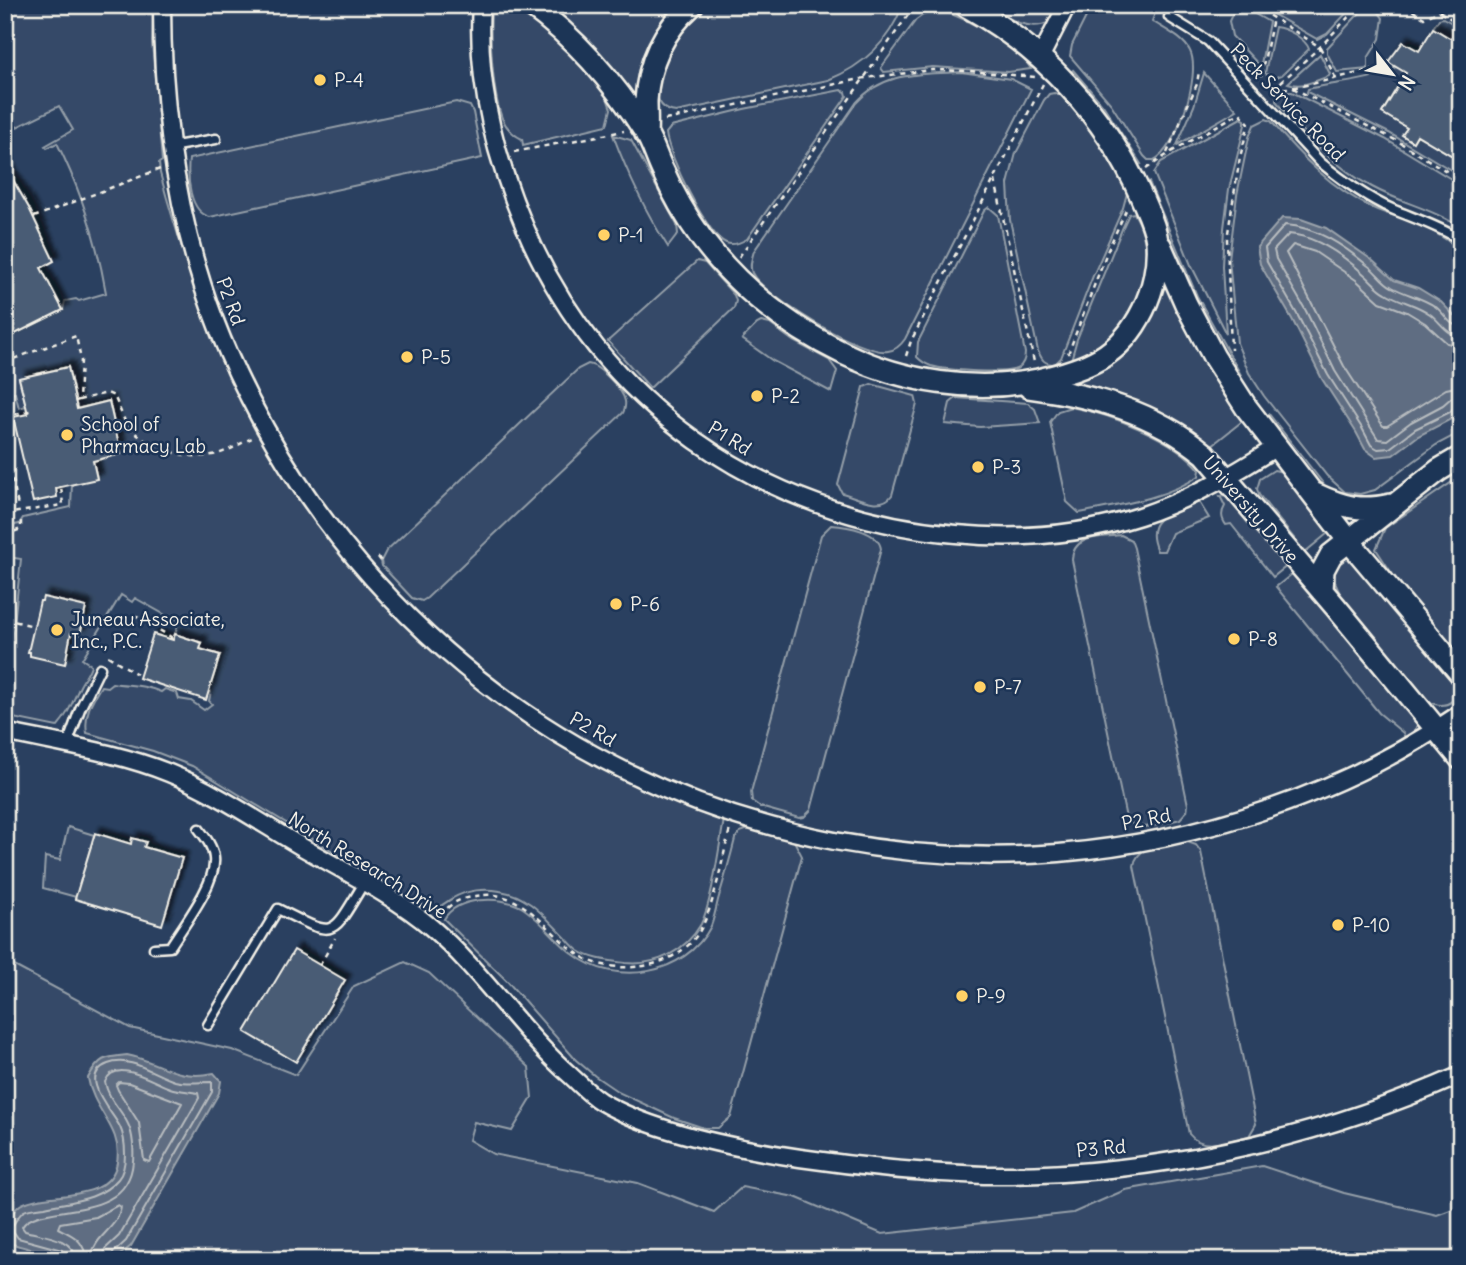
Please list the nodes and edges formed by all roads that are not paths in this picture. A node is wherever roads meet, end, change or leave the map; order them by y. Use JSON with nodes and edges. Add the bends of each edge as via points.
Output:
{"nodes":[{"id":1,"x":162,"y":5,"type":"edge"},
{"id":2,"x":481,"y":5,"type":"edge"},
{"id":3,"x":530,"y":5,"type":"edge"},
{"id":4,"x":692,"y":5,"type":"edge"},
{"id":5,"x":965,"y":5,"type":"edge"},
{"id":6,"x":1067,"y":5,"type":"edge"},
{"id":7,"x":1169,"y":17,"type":"dead end"},
{"id":8,"x":1040,"y":58,"type":"junction"},
{"id":9,"x":644,"y":128,"type":"junction"},
{"id":10,"x":216,"y":139,"type":"dead end"},
{"id":11,"x":170,"y":147,"type":"junction"},
{"id":12,"x":1157,"y":240,"type":"junction"},
{"id":13,"x":1461,"y":240,"type":"edge"},
{"id":14,"x":1017,"y":384,"type":"junction"},
{"id":15,"x":1276,"y":447,"type":"junction"},
{"id":16,"x":1461,"y":457,"type":"edge"},
{"id":17,"x":1226,"y":479,"type":"junction"},
{"id":18,"x":1312,"y":493,"type":"junction"},
{"id":19,"x":1393,"y":505,"type":"junction"},
{"id":20,"x":1349,"y":541,"type":"junction"},
{"id":21,"x":1322,"y":591,"type":"junction"},
{"id":22,"x":100,"y":668,"type":"dead end"},
{"id":23,"x":1461,"y":674,"type":"edge"},
{"id":24,"x":1461,"y":713,"type":"edge"},
{"id":25,"x":1436,"y":730,"type":"junction"},
{"id":26,"x":5,"y":732,"type":"edge"},
{"id":27,"x":67,"y":746,"type":"junction"},
{"id":28,"x":1461,"y":759,"type":"edge"},
{"id":29,"x":199,"y":829,"type":"dead end"},
{"id":30,"x":364,"y":883,"type":"junction"},
{"id":31,"x":154,"y":948,"type":"dead end"},
{"id":32,"x":208,"y":1025,"type":"dead end"},
{"id":33,"x":1461,"y":1075,"type":"edge"},
{"id":34,"x":734,"y":1146,"type":"joint"}],
"edges":[{"from":1,"to":11,"type":"street","name":"P2 Rd"},
{"from":2,"to":17,"type":"street","name":"P1 Rd","via":[[481,60],[501,162],[530,241],[551,281],[617,373],[690,438],[730,464],[805,501],[850,516],[981,537],[1077,531],[1127,520]]},
{"from":3,"to":9,"type":"main road","name":"University Drive","via":[[603,73]]},
{"from":4,"to":9,"type":"main road","name":"University Drive","via":[[665,35],[655,56]]},
{"from":5,"to":8,"type":"main road","name":"University Drive"},
{"from":6,"to":8,"type":"street"},
{"from":7,"to":13,"type":"lane","name":"Peck Service Road","via":[[1208,41],[1339,178],[1392,209],[1443,228]]},
{"from":8,"to":12,"type":"main road","name":"University Drive","via":[[1106,132],[1134,181]]},
{"from":9,"to":14,"type":"main road","name":"University Drive","via":[[668,182],[702,239],[752,293],[783,318],[844,353],[911,376],[955,385]]},
{"from":10,"to":11,"type":"lane"},
{"from":11,"to":25,"type":"street","name":"P2 Rd","via":[[198,270],[229,355],[286,463],[349,552],[423,632],[474,677],[607,762],[666,790],[733,815],[872,848],[989,856],[1083,851],[1206,828],[1280,805],[1379,763]]},
{"from":12,"to":14,"type":"main road","name":"University Drive","via":[[1148,300],[1122,342],[1086,366]]},
{"from":12,"to":15,"type":"main road","name":"University Drive","via":[[1214,357]]},
{"from":14,"to":17,"type":"main road","name":"University Drive","via":[[1093,397],[1146,416],[1197,448]]},
{"from":15,"to":17,"type":"street","name":"P1 Rd"},
{"from":15,"to":18,"type":"main road","name":"University Drive"},
{"from":16,"to":19,"type":"main road"},
{"from":17,"to":21,"type":"main road","name":"University Drive"},
{"from":18,"to":19,"type":"main road","via":[[1351,508]]},
{"from":18,"to":20,"type":"main road","name":"University Drive"},
{"from":19,"to":20,"type":"main road"},
{"from":20,"to":21,"type":"main road","via":[[1331,555]]},
{"from":20,"to":23,"type":"main road","name":"University Drive"},
{"from":21,"to":25,"type":"main road","name":"University Drive"},
{"from":22,"to":27,"type":"lane"},
{"from":24,"to":25,"type":"street","name":"P2 Rd"},
{"from":25,"to":28,"type":"main road","name":"University Drive"},
{"from":26,"to":27,"type":"street","name":"North Research Drive"},
{"from":27,"to":30,"type":"street","name":"North Research Drive","via":[[170,774]]},
{"from":29,"to":31,"type":"lane","via":[[215,859],[211,879],[170,947]]},
{"from":30,"to":32,"type":"lane","via":[[334,928],[316,928],[278,909]]},
{"from":30,"to":34,"type":"street","name":"North Research Drive","via":[[430,926],[470,964],[559,1066],[597,1099],[637,1120]]},
{"from":33,"to":34,"type":"street","name":"P3 Rd","via":[[1330,1125],[1217,1154],[1101,1170],[933,1173]]}]}
